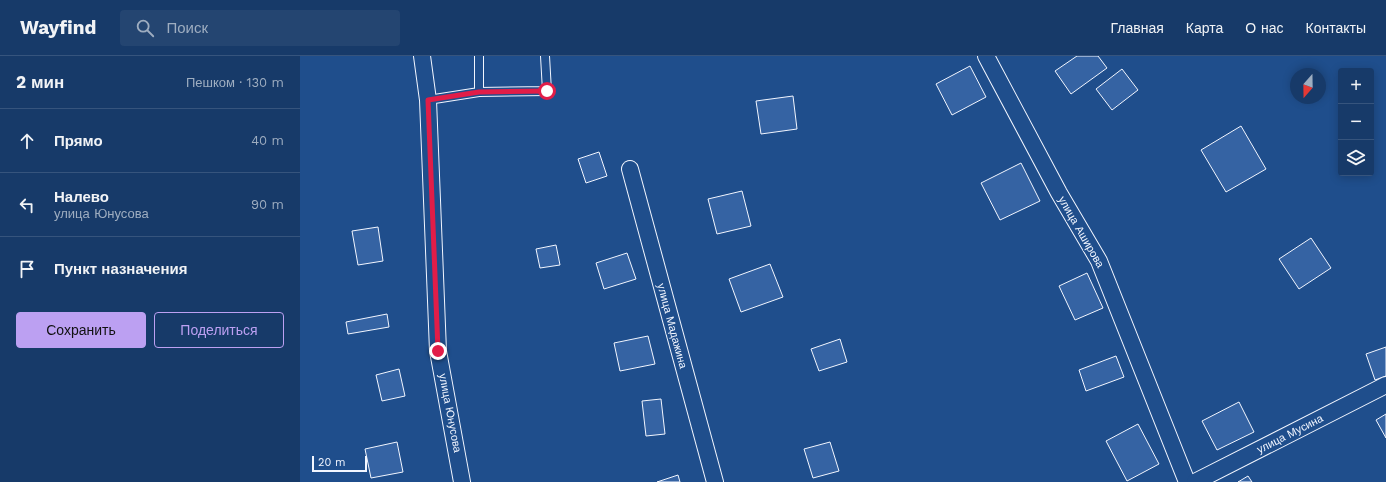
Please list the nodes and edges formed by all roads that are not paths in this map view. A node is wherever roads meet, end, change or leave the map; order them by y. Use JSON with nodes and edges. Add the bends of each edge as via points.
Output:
{"nodes":[{"id":1,"x":422,"y":56,"type":"edge"},
{"id":2,"x":479,"y":56,"type":"edge"},
{"id":3,"x":545,"y":56,"type":"edge"},
{"id":4,"x":986,"y":56,"type":"edge"},
{"id":5,"x":479,"y":92,"type":"junction"},
{"id":6,"x":428,"y":100,"type":"junction"},
{"id":7,"x":630,"y":169,"type":"dead end"},
{"id":8,"x":1386,"y":385,"type":"edge"},
{"id":9,"x":462,"y":482,"type":"edge"},
{"id":10,"x":715,"y":482,"type":"edge"},
{"id":11,"x":1187,"y":482,"type":"edge"},
{"id":12,"x":1195,"y":482,"type":"edge"}],
"edges":[{"from":1,"to":6,"type":"street","name":"улица Юнусова"},
{"from":2,"to":5,"type":"lane"},
{"from":3,"to":5,"type":"lane","via":[[547,91]]},
{"from":4,"to":11,"type":"street","name":"улица Аширова","via":[[1058,193],[1099,261]]},
{"from":5,"to":6,"type":"lane"},
{"from":6,"to":9,"type":"street","name":"улица Юнусова","via":[[438,351]]},
{"from":7,"to":10,"type":"street","name":"улица Мадажина"},
{"from":8,"to":12,"type":"street","name":"улица Мусина"}]}
